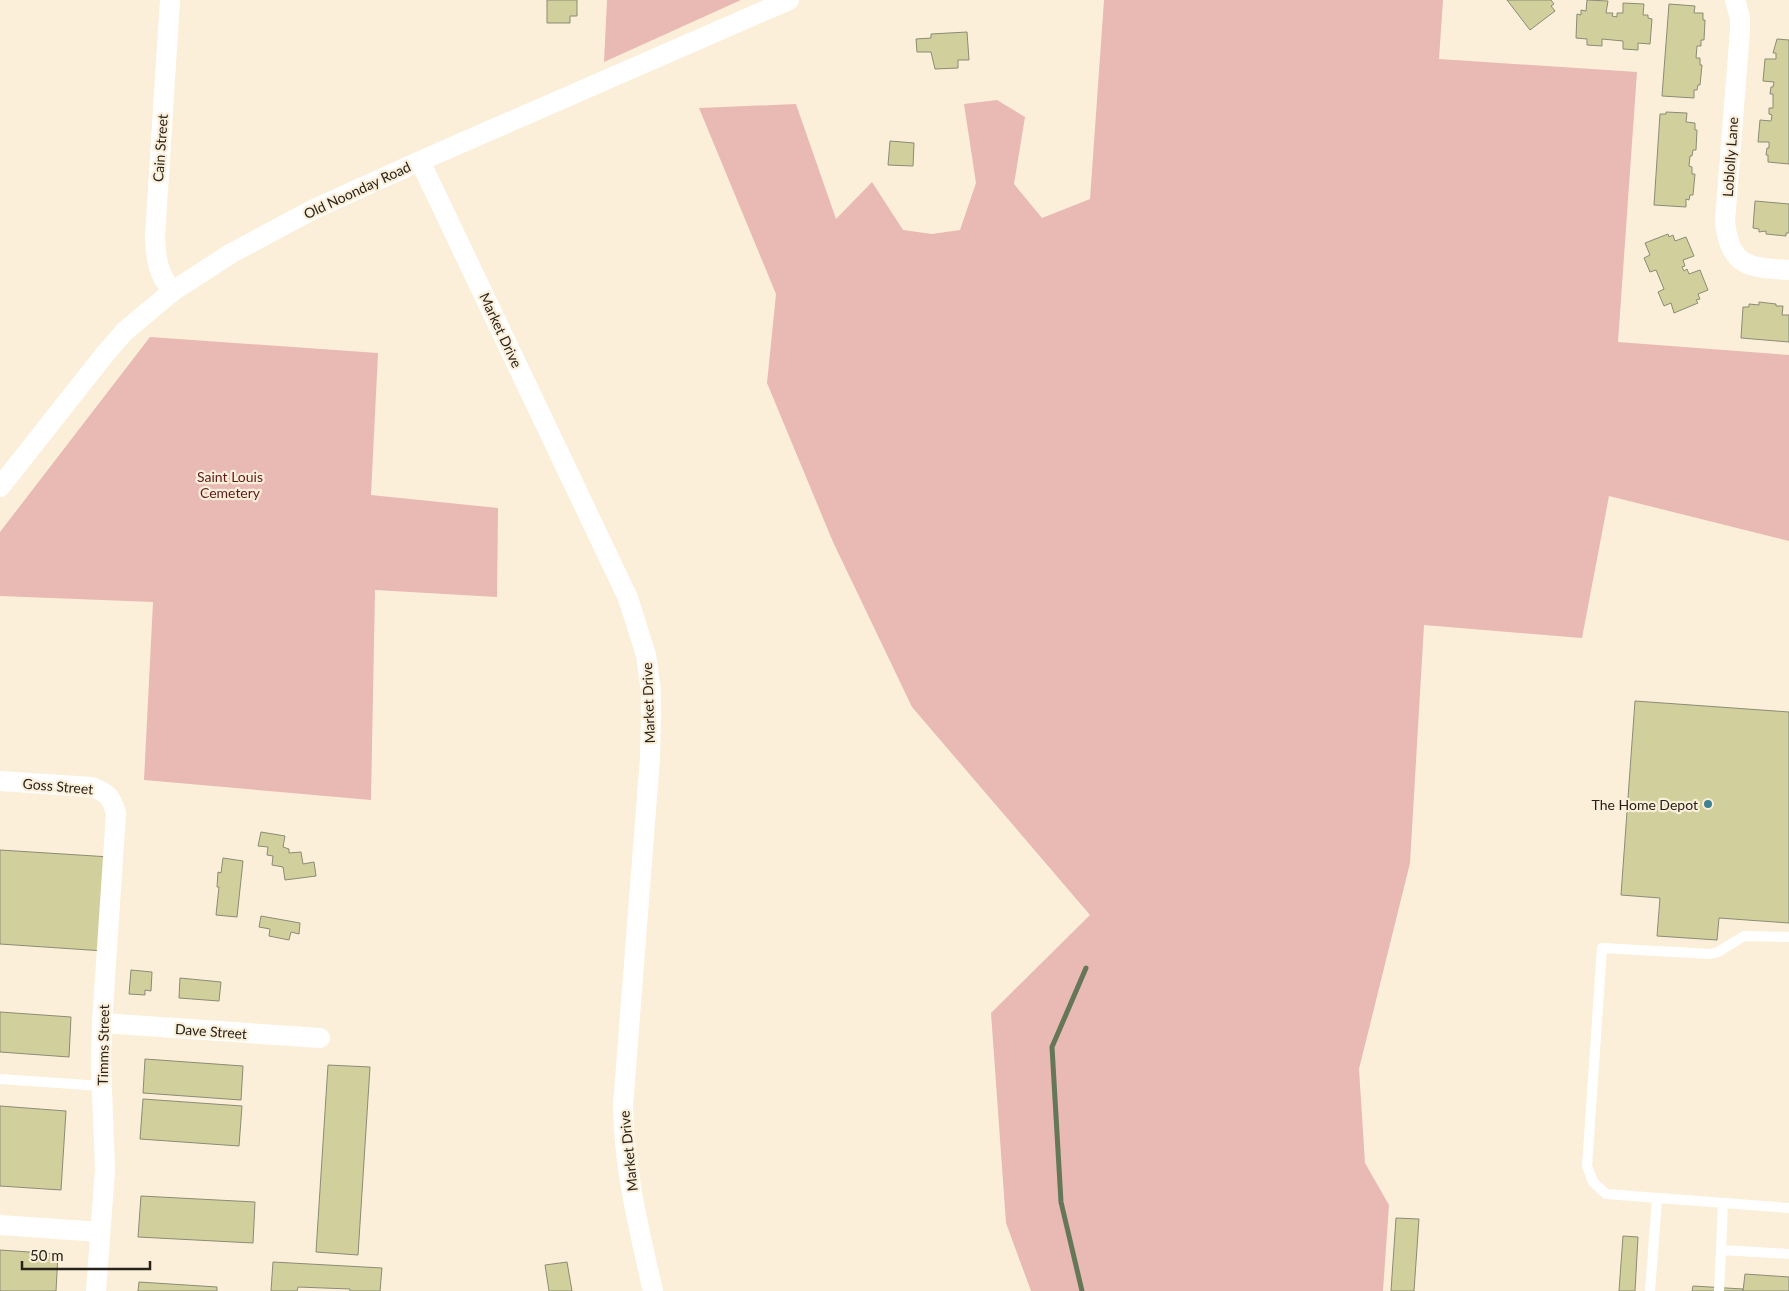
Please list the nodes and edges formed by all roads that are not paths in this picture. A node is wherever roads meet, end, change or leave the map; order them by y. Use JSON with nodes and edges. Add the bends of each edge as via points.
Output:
{"nodes":[{"id":1,"x":170,"y":0,"type":"edge"},
{"id":2,"x":789,"y":0,"type":"edge"},
{"id":3,"x":1735,"y":0,"type":"edge"},
{"id":4,"x":420,"y":161,"type":"junction"},
{"id":5,"x":1789,"y":270,"type":"edge"},
{"id":6,"x":173,"y":291,"type":"junction"},
{"id":7,"x":0,"y":487,"type":"edge"},
{"id":8,"x":0,"y":781,"type":"edge"},
{"id":9,"x":112,"y":800,"type":"joint"},
{"id":10,"x":1789,"y":937,"type":"edge"},
{"id":11,"x":102,"y":1024,"type":"junction"},
{"id":12,"x":320,"y":1038,"type":"dead end"},
{"id":13,"x":0,"y":1079,"type":"edge"},
{"id":14,"x":102,"y":1086,"type":"junction"},
{"id":15,"x":1657,"y":1199,"type":"junction"},
{"id":16,"x":1723,"y":1203,"type":"junction"},
{"id":17,"x":1789,"y":1208,"type":"edge"},
{"id":18,"x":0,"y":1225,"type":"edge"},
{"id":19,"x":100,"y":1232,"type":"junction"},
{"id":20,"x":1721,"y":1250,"type":"junction"},
{"id":21,"x":1789,"y":1254,"type":"edge"},
{"id":22,"x":96,"y":1291,"type":"edge"},
{"id":23,"x":653,"y":1291,"type":"edge"},
{"id":24,"x":1650,"y":1291,"type":"edge"},
{"id":25,"x":1718,"y":1291,"type":"edge"}],
"edges":[{"from":1,"to":6,"type":"street","name":"Cain Street","via":[[155,238],[156,260],[165,283]]},
{"from":2,"to":4,"type":"street","name":"Old Noonday Road"},
{"from":3,"to":5,"type":"street","name":"Loblolly Lane","via":[[1740,30],[1726,235],[1736,256],[1747,264]]},
{"from":4,"to":6,"type":"street","name":"Old Noonday Road","via":[[264,235]]},
{"from":4,"to":23,"type":"street","name":"Market Drive","via":[[628,598],[646,655],[651,692],[650,758],[623,1128],[629,1178]]},
{"from":6,"to":7,"type":"street","name":"Old Noonday Road","via":[[125,330]]},
{"from":8,"to":9,"type":"street","name":"Goss Street","via":[[92,787],[104,791]]},
{"from":9,"to":11,"type":"street","name":"Timms Street","via":[[116,813]]},
{"from":10,"to":15,"type":"lane","via":[[1744,936],[1710,954],[1602,948],[1587,1166],[1593,1182],[1606,1194]]},
{"from":11,"to":12,"type":"street","name":"Dave Street"},
{"from":11,"to":14,"type":"street","name":"Timms Street"},
{"from":13,"to":14,"type":"lane"},
{"from":14,"to":19,"type":"street","name":"Timms Street","via":[[105,1170]]},
{"from":15,"to":16,"type":"lane"},
{"from":15,"to":24,"type":"lane"},
{"from":16,"to":17,"type":"lane"},
{"from":16,"to":20,"type":"lane"},
{"from":18,"to":19,"type":"street"},
{"from":19,"to":22,"type":"street","name":"Timms Street"},
{"from":20,"to":21,"type":"lane"},
{"from":20,"to":25,"type":"lane"}]}
